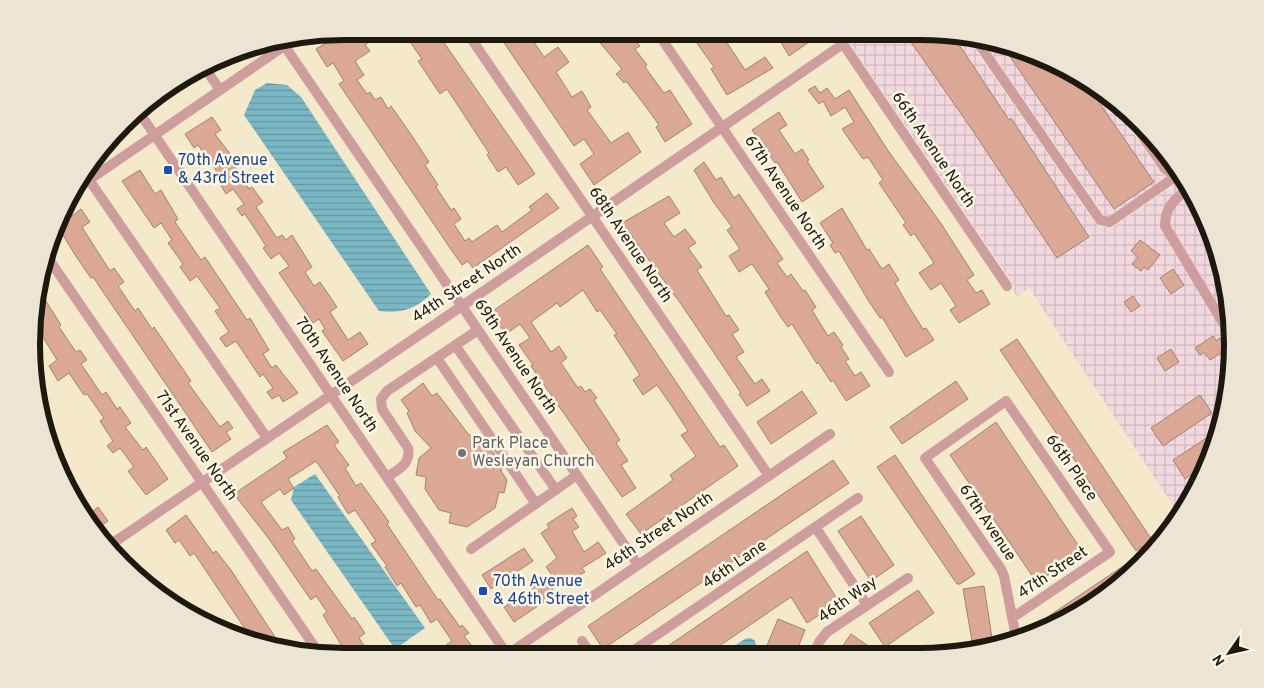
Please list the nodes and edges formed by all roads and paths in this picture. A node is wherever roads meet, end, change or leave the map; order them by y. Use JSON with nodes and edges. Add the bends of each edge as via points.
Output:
{"nodes":[{"id":1,"x":472,"y":40,"type":"edge"},
{"id":2,"x":663,"y":40,"type":"edge"},
{"id":3,"x":840,"y":40,"type":"edge"},
{"id":4,"x":843,"y":44,"type":"junction"},
{"id":5,"x":288,"y":45,"type":"edge"},
{"id":6,"x":980,"y":46,"type":"edge"},
{"id":7,"x":279,"y":47,"type":"edge"},
{"id":8,"x":208,"y":72,"type":"edge"},
{"id":9,"x":220,"y":90,"type":"junction"},
{"id":10,"x":142,"y":117,"type":"edge"},
{"id":11,"x":722,"y":126,"type":"junction"},
{"id":12,"x":155,"y":135,"type":"junction"},
{"id":13,"x":1145,"y":140,"type":"edge"},
{"id":14,"x":95,"y":170,"type":"edge"},
{"id":15,"x":1173,"y":174,"type":"edge"},
{"id":16,"x":89,"y":179,"type":"edge"},
{"id":17,"x":1176,"y":181,"type":"edge"},
{"id":18,"x":1183,"y":192,"type":"edge"},
{"id":19,"x":592,"y":216,"type":"junction"},
{"id":20,"x":51,"y":262,"type":"edge"},
{"id":21,"x":1007,"y":286,"type":"dead end"},
{"id":22,"x":462,"y":306,"type":"junction"},
{"id":23,"x":1223,"y":323,"type":"edge"},
{"id":24,"x":478,"y":330,"type":"junction"},
{"id":25,"x":455,"y":345,"type":"junction"},
{"id":26,"x":437,"y":358,"type":"junction"},
{"id":27,"x":889,"y":372,"type":"dead end"},
{"id":28,"x":331,"y":394,"type":"junction"},
{"id":29,"x":1006,"y":401,"type":"joint"},
{"id":30,"x":830,"y":434,"type":"dead end"},
{"id":31,"x":268,"y":438,"type":"junction"},
{"id":32,"x":577,"y":475,"type":"junction"},
{"id":33,"x":768,"y":476,"type":"junction"},
{"id":34,"x":387,"y":477,"type":"junction"},
{"id":35,"x":203,"y":482,"type":"junction"},
{"id":36,"x":556,"y":490,"type":"junction"},
{"id":37,"x":858,"y":498,"type":"dead end"},
{"id":38,"x":536,"y":504,"type":"junction"},
{"id":39,"x":816,"y":528,"type":"junction"},
{"id":40,"x":114,"y":542,"type":"edge"},
{"id":41,"x":471,"y":549,"type":"dead end"},
{"id":42,"x":1110,"y":552,"type":"joint"},
{"id":43,"x":638,"y":565,"type":"junction"},
{"id":44,"x":908,"y":578,"type":"dead end"},
{"id":45,"x":867,"y":605,"type":"junction"},
{"id":46,"x":1012,"y":618,"type":"junction"},
{"id":47,"x":1016,"y":633,"type":"edge"},
{"id":48,"x":582,"y":641,"type":"dead end"},
{"id":49,"x":314,"y":646,"type":"edge"},
{"id":50,"x":502,"y":648,"type":"edge"},
{"id":51,"x":517,"y":648,"type":"edge"},
{"id":52,"x":587,"y":648,"type":"edge"},
{"id":53,"x":637,"y":648,"type":"edge"},
{"id":54,"x":817,"y":648,"type":"edge"}],
"edges":[{"from":1,"to":19,"type":"street","name":"68th Avenue North"},
{"from":2,"to":11,"type":"street","name":"67th Avenue North"},
{"from":3,"to":4,"type":"street","name":"66th Avenue North"},
{"from":4,"to":11,"type":"street","name":"44th Street North"},
{"from":4,"to":21,"type":"street","name":"66th Avenue North"},
{"from":5,"to":22,"type":"street","name":"69th Avenue North"},
{"from":6,"to":17,"type":"street","via":[[1100,220],[1110,222]]},
{"from":7,"to":9,"type":"street"},
{"from":8,"to":9,"type":"street"},
{"from":9,"to":12,"type":"street"},
{"from":10,"to":12,"type":"street","name":"70th Avenue North"},
{"from":11,"to":19,"type":"street","name":"44th Street North"},
{"from":11,"to":27,"type":"street","name":"67th Avenue North"},
{"from":12,"to":14,"type":"street"},
{"from":12,"to":28,"type":"street","name":"70th Avenue North"},
{"from":13,"to":15,"type":"street","via":[[1165,169]]},
{"from":16,"to":31,"type":"street"},
{"from":18,"to":23,"type":"street","via":[[1170,204],[1165,214],[1165,226]]},
{"from":19,"to":22,"type":"street","name":"44th Street North"},
{"from":19,"to":33,"type":"street","name":"68th Avenue North"},
{"from":20,"to":35,"type":"street","name":"71st Avenue North"},
{"from":22,"to":24,"type":"street","name":"69th Avenue North"},
{"from":22,"to":28,"type":"street","name":"44th Street North"},
{"from":24,"to":25,"type":"street"},
{"from":24,"to":32,"type":"street","name":"69th Avenue North"},
{"from":25,"to":26,"type":"street"},
{"from":25,"to":36,"type":"street"},
{"from":26,"to":34,"type":"street","via":[[381,399],[382,409],[410,455],[407,462]]},
{"from":26,"to":38,"type":"street"},
{"from":28,"to":31,"type":"street","name":"44th Street North"},
{"from":28,"to":34,"type":"street","name":"70th Avenue North"},
{"from":29,"to":42,"type":"street","name":"66th Place"},
{"from":29,"to":46,"type":"street","name":"67th Avenue","via":[[925,458],[1001,569]]},
{"from":30,"to":33,"type":"street","name":"46th Street North"},
{"from":31,"to":35,"type":"street","name":"44th Street North"},
{"from":32,"to":36,"type":"street"},
{"from":32,"to":43,"type":"street","name":"69th Avenue North"},
{"from":33,"to":43,"type":"street","name":"46th Street North"},
{"from":34,"to":50,"type":"street","name":"70th Avenue North"},
{"from":35,"to":40,"type":"street","name":"44th Street North"},
{"from":35,"to":49,"type":"street","name":"71st Avenue North"},
{"from":36,"to":38,"type":"street"},
{"from":37,"to":39,"type":"street","name":"46th Lane"},
{"from":38,"to":41,"type":"street"},
{"from":39,"to":45,"type":"street"},
{"from":39,"to":53,"type":"street","name":"46th Lane"},
{"from":42,"to":46,"type":"street","name":"47th Street"},
{"from":43,"to":51,"type":"street","name":"46th Street North"},
{"from":44,"to":45,"type":"street","name":"46th Way"},
{"from":45,"to":54,"type":"street","name":"46th Way","via":[[823,636]]},
{"from":46,"to":47,"type":"street","name":"67th Avenue"},
{"from":48,"to":52,"type":"street"}]}
